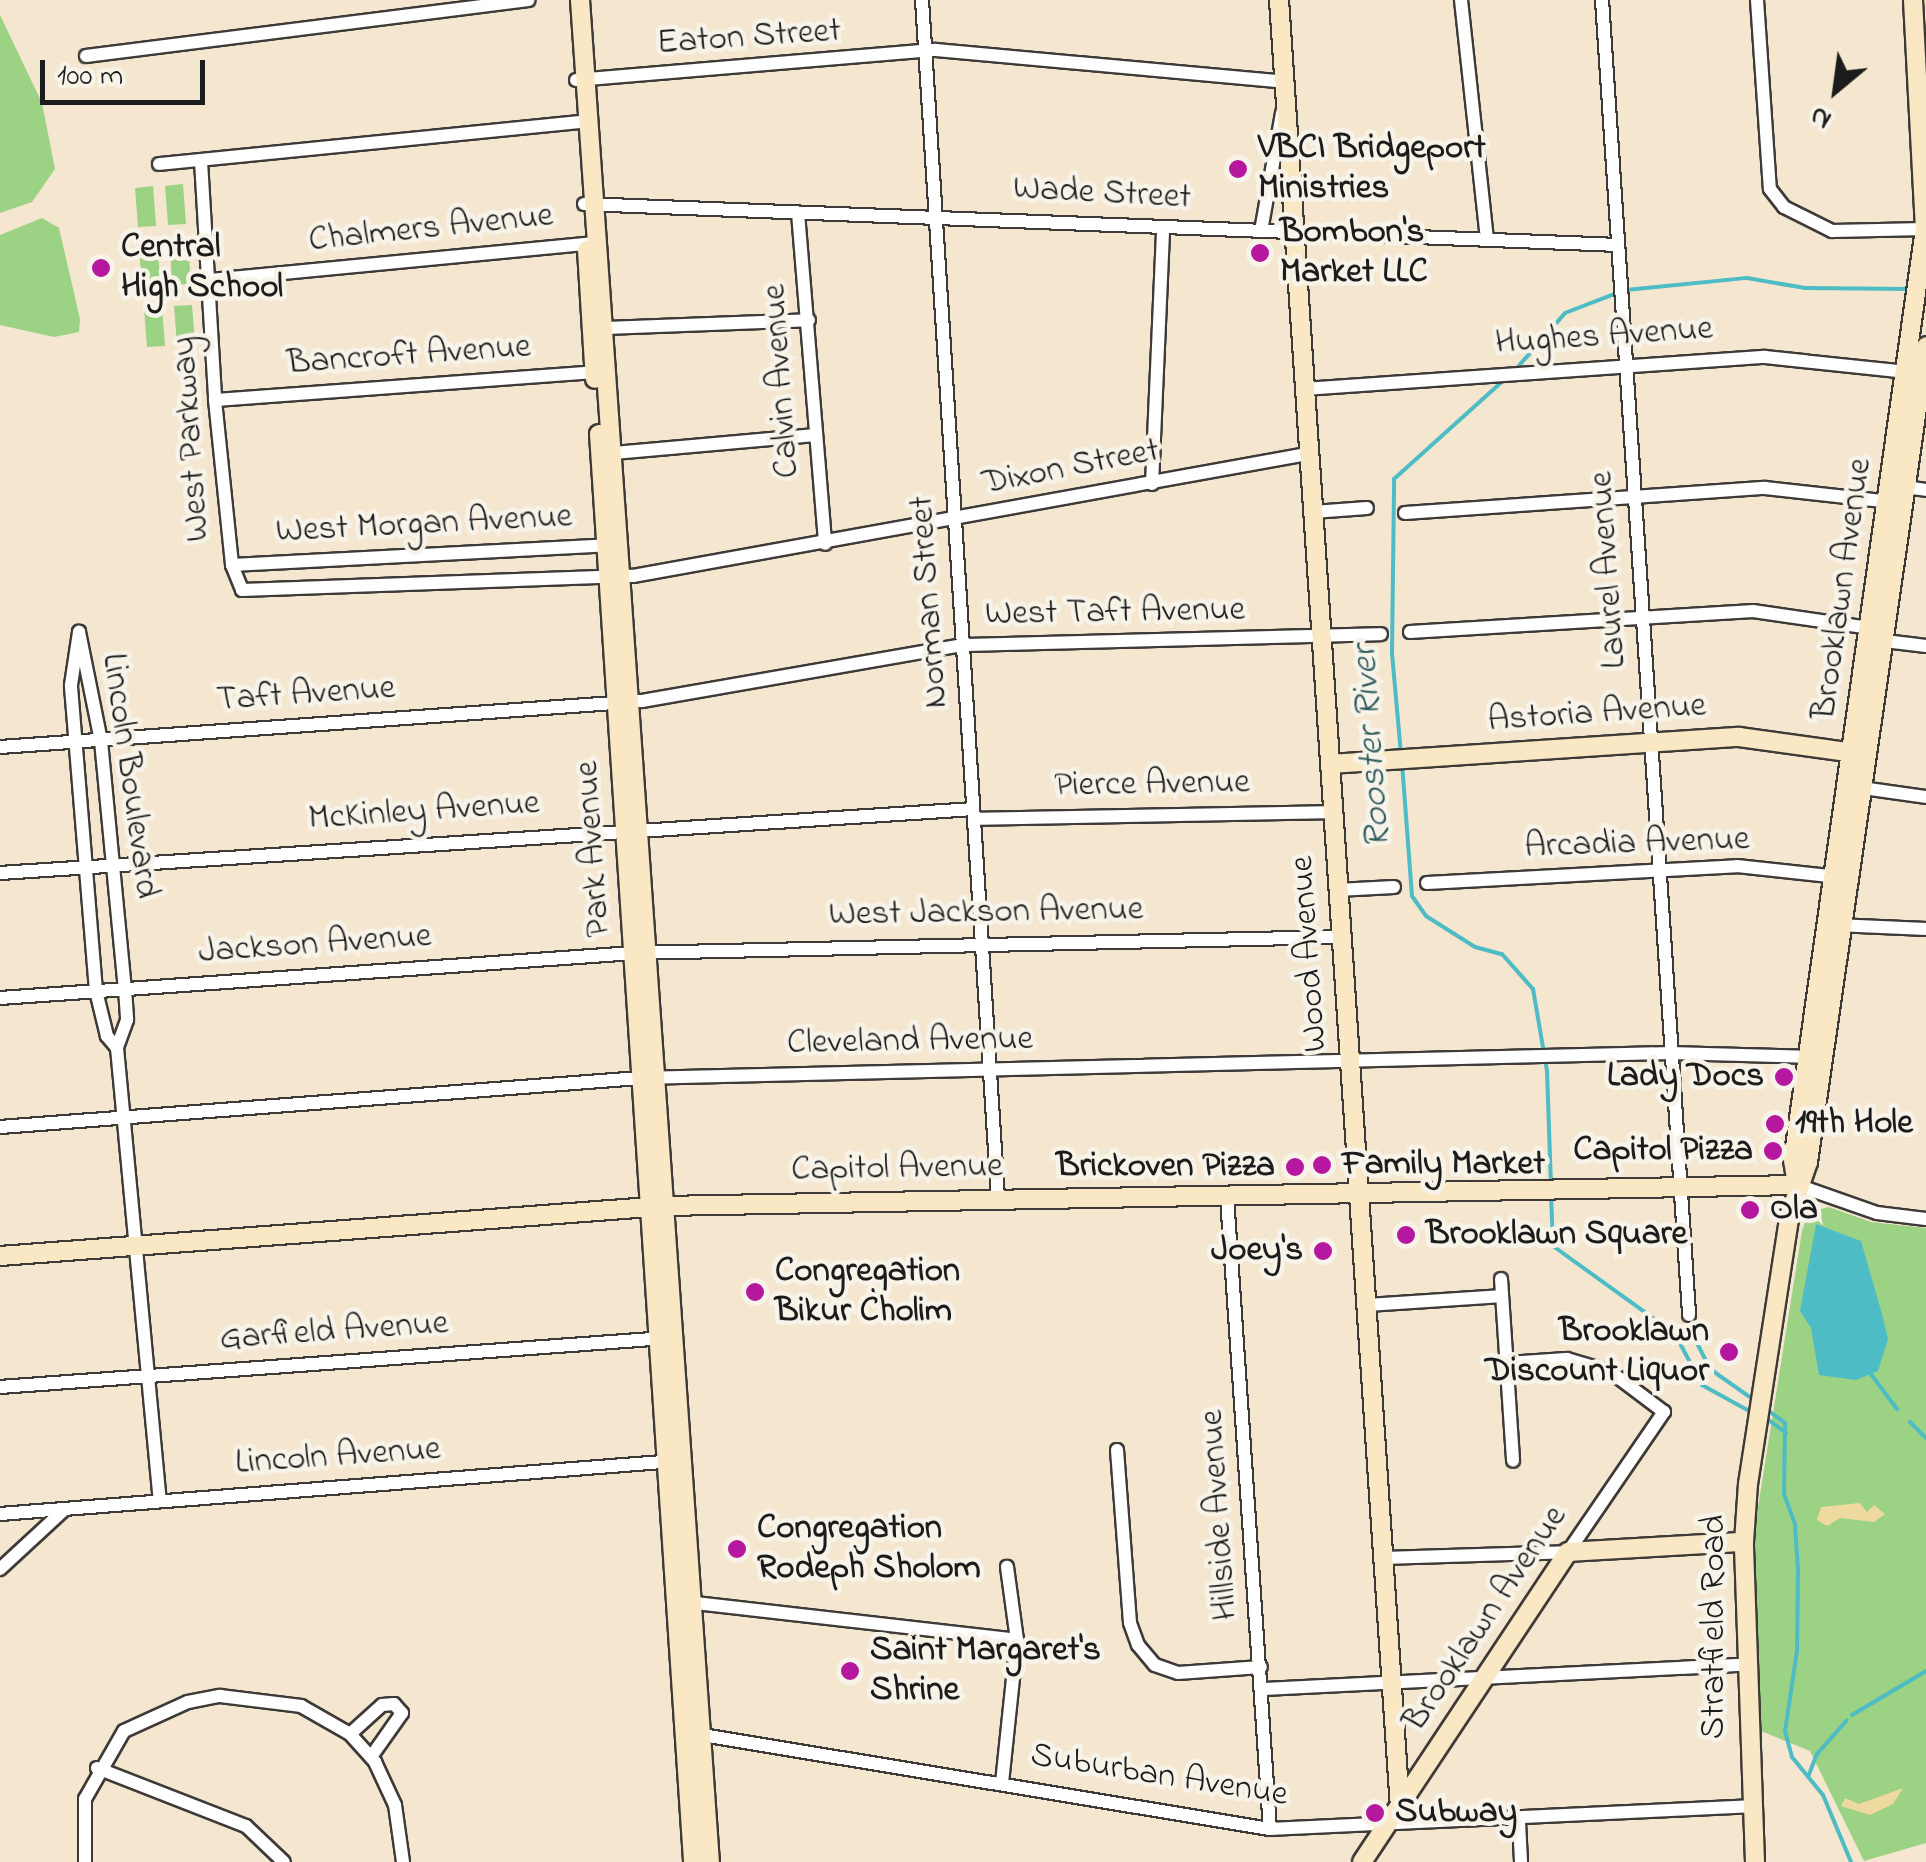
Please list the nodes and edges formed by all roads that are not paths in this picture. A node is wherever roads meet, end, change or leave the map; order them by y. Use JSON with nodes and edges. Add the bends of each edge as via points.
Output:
{"nodes":[{"id":1,"x":528,"y":0,"type":"edge"},
{"id":2,"x":570,"y":0,"type":"edge"},
{"id":3,"x":580,"y":0,"type":"edge"},
{"id":4,"x":922,"y":0,"type":"edge"},
{"id":5,"x":1279,"y":0,"type":"edge"},
{"id":6,"x":1460,"y":0,"type":"edge"},
{"id":7,"x":1602,"y":0,"type":"edge"},
{"id":8,"x":1757,"y":0,"type":"edge"},
{"id":9,"x":1913,"y":0,"type":"edge"},
{"id":10,"x":925,"y":52,"type":"junction"},
{"id":11,"x":86,"y":56,"type":"dead end"},
{"id":12,"x":581,"y":80,"type":"junction"},
{"id":13,"x":1285,"y":89,"type":"junction"},
{"id":14,"x":584,"y":121,"type":"junction"},
{"id":15,"x":201,"y":161,"type":"junction"},
{"id":16,"x":160,"y":164,"type":"dead end"},
{"id":17,"x":590,"y":205,"type":"junction"},
{"id":18,"x":798,"y":213,"type":"junction"},
{"id":19,"x":934,"y":216,"type":"junction"},
{"id":20,"x":1164,"y":227,"type":"junction"},
{"id":21,"x":1926,"y":228,"type":"edge"},
{"id":22,"x":1261,"y":231,"type":"junction"},
{"id":23,"x":1296,"y":232,"type":"junction"},
{"id":24,"x":1487,"y":238,"type":"junction"},
{"id":25,"x":592,"y":243,"type":"junction"},
{"id":26,"x":1618,"y":245,"type":"junction"},
{"id":27,"x":211,"y":280,"type":"junction"},
{"id":28,"x":808,"y":320,"type":"junction"},
{"id":29,"x":604,"y":328,"type":"junction"},
{"id":30,"x":1926,"y":346,"type":"edge"},
{"id":31,"x":1624,"y":366,"type":"junction"},
{"id":32,"x":1919,"y":371,"type":"edge"},
{"id":33,"x":600,"y":372,"type":"junction"},
{"id":34,"x":1304,"y":389,"type":"junction"},
{"id":35,"x":216,"y":400,"type":"junction"},
{"id":36,"x":816,"y":435,"type":"junction"},
{"id":37,"x":607,"y":453,"type":"junction"},
{"id":38,"x":1308,"y":454,"type":"junction"},
{"id":39,"x":1152,"y":484,"type":"junction"},
{"id":40,"x":1926,"y":490,"type":"edge"},
{"id":41,"x":1897,"y":494,"type":"junction"},
{"id":42,"x":1634,"y":498,"type":"junction"},
{"id":43,"x":1367,"y":508,"type":"dead end"},
{"id":44,"x":1313,"y":512,"type":"junction"},
{"id":45,"x":1405,"y":513,"type":"dead end"},
{"id":46,"x":955,"y":520,"type":"junction"},
{"id":47,"x":826,"y":544,"type":"junction"},
{"id":48,"x":613,"y":546,"type":"junction"},
{"id":49,"x":232,"y":565,"type":"junction"},
{"id":50,"x":615,"y":575,"type":"junction"},
{"id":51,"x":242,"y":590,"type":"joint"},
{"id":52,"x":1640,"y":618,"type":"junction"},
{"id":53,"x":1410,"y":632,"type":"dead end"},
{"id":54,"x":1380,"y":634,"type":"dead end"},
{"id":55,"x":1877,"y":635,"type":"junction"},
{"id":56,"x":1321,"y":639,"type":"junction"},
{"id":57,"x":963,"y":645,"type":"junction"},
{"id":58,"x":1926,"y":646,"type":"edge"},
{"id":59,"x":623,"y":702,"type":"junction"},
{"id":60,"x":100,"y":741,"type":"junction"},
{"id":61,"x":76,"y":742,"type":"junction"},
{"id":62,"x":1653,"y":744,"type":"junction"},
{"id":63,"x":0,"y":747,"type":"edge"},
{"id":64,"x":1860,"y":753,"type":"junction"},
{"id":65,"x":1330,"y":764,"type":"junction"},
{"id":66,"x":1856,"y":787,"type":"junction"},
{"id":67,"x":1926,"y":797,"type":"edge"},
{"id":68,"x":1332,"y":812,"type":"junction"},
{"id":69,"x":973,"y":814,"type":"junction"},
{"id":70,"x":632,"y":827,"type":"junction"},
{"id":71,"x":113,"y":864,"type":"junction"},
{"id":72,"x":85,"y":866,"type":"junction"},
{"id":73,"x":1659,"y":872,"type":"junction"},
{"id":74,"x":0,"y":873,"type":"edge"},
{"id":75,"x":1842,"y":878,"type":"junction"},
{"id":76,"x":1427,"y":884,"type":"dead end"},
{"id":77,"x":1394,"y":888,"type":"dead end"},
{"id":78,"x":1337,"y":890,"type":"junction"},
{"id":79,"x":1834,"y":925,"type":"junction"},
{"id":80,"x":1926,"y":929,"type":"edge"},
{"id":81,"x":1340,"y":937,"type":"junction"},
{"id":82,"x":983,"y":941,"type":"junction"},
{"id":83,"x":641,"y":952,"type":"junction"},
{"id":84,"x":125,"y":988,"type":"junction"},
{"id":85,"x":96,"y":991,"type":"junction"},
{"id":86,"x":0,"y":998,"type":"edge"},
{"id":87,"x":118,"y":1048,"type":"junction"},
{"id":88,"x":1670,"y":1053,"type":"junction"},
{"id":89,"x":1816,"y":1057,"type":"junction"},
{"id":90,"x":1350,"y":1065,"type":"junction"},
{"id":91,"x":992,"y":1070,"type":"junction"},
{"id":92,"x":648,"y":1078,"type":"junction"},
{"id":93,"x":123,"y":1119,"type":"junction"},
{"id":94,"x":0,"y":1127,"type":"edge"},
{"id":95,"x":1680,"y":1185,"type":"junction"},
{"id":96,"x":1797,"y":1185,"type":"junction"},
{"id":97,"x":1358,"y":1192,"type":"junction"},
{"id":98,"x":1227,"y":1197,"type":"junction"},
{"id":99,"x":998,"y":1199,"type":"junction"},
{"id":100,"x":656,"y":1206,"type":"junction"},
{"id":101,"x":1926,"y":1219,"type":"edge"},
{"id":102,"x":134,"y":1247,"type":"junction"},
{"id":103,"x":0,"y":1256,"type":"edge"},
{"id":104,"x":1501,"y":1279,"type":"dead end"},
{"id":105,"x":1501,"y":1296,"type":"junction"},
{"id":106,"x":1366,"y":1306,"type":"junction"},
{"id":107,"x":1689,"y":1315,"type":"dead end"},
{"id":108,"x":664,"y":1338,"type":"junction"},
{"id":109,"x":1506,"y":1364,"type":"junction"},
{"id":110,"x":147,"y":1376,"type":"junction"},
{"id":111,"x":0,"y":1386,"type":"edge"},
{"id":112,"x":1763,"y":1394,"type":"joint"},
{"id":113,"x":1117,"y":1450,"type":"dead end"},
{"id":114,"x":673,"y":1461,"type":"junction"},
{"id":115,"x":1512,"y":1462,"type":"dead end"},
{"id":116,"x":160,"y":1501,"type":"junction"},
{"id":117,"x":64,"y":1510,"type":"junction"},
{"id":118,"x":0,"y":1514,"type":"edge"},
{"id":119,"x":1744,"y":1542,"type":"junction"},
{"id":120,"x":1568,"y":1552,"type":"junction"},
{"id":121,"x":1381,"y":1558,"type":"junction"},
{"id":122,"x":1007,"y":1567,"type":"dead end"},
{"id":123,"x":0,"y":1570,"type":"edge"},
{"id":124,"x":683,"y":1602,"type":"junction"},
{"id":125,"x":1017,"y":1640,"type":"junction"},
{"id":126,"x":1746,"y":1665,"type":"junction"},
{"id":127,"x":1261,"y":1667,"type":"junction"},
{"id":128,"x":1484,"y":1680,"type":"junction"},
{"id":129,"x":1388,"y":1686,"type":"junction"},
{"id":130,"x":1264,"y":1690,"type":"junction"},
{"id":131,"x":350,"y":1734,"type":"junction"},
{"id":132,"x":692,"y":1734,"type":"junction"},
{"id":133,"x":370,"y":1757,"type":"junction"},
{"id":134,"x":97,"y":1768,"type":"junction"},
{"id":135,"x":1002,"y":1783,"type":"junction"},
{"id":136,"x":1750,"y":1806,"type":"junction"},
{"id":137,"x":1400,"y":1807,"type":"junction"},
{"id":138,"x":1519,"y":1822,"type":"junction"},
{"id":139,"x":1386,"y":1826,"type":"junction"},
{"id":140,"x":1270,"y":1829,"type":"junction"},
{"id":141,"x":85,"y":1862,"type":"edge"},
{"id":142,"x":284,"y":1862,"type":"edge"},
{"id":143,"x":403,"y":1862,"type":"edge"},
{"id":144,"x":693,"y":1862,"type":"edge"},
{"id":145,"x":710,"y":1862,"type":"edge"},
{"id":146,"x":1362,"y":1862,"type":"edge"},
{"id":147,"x":1521,"y":1862,"type":"edge"},
{"id":148,"x":1755,"y":1862,"type":"edge"}],
"edges":[{"from":1,"to":11,"type":"street"},
{"from":2,"to":12,"type":"main road","name":"Park Avenue"},
{"from":3,"to":12,"type":"main road","name":"Park Avenue"},
{"from":4,"to":10,"type":"street","name":"Norman Street"},
{"from":5,"to":13,"type":"main road","name":"Wood Avenue"},
{"from":6,"to":24,"type":"street"},
{"from":7,"to":26,"type":"street","name":"Laurel Avenue"},
{"from":8,"to":21,"type":"street","via":[[1770,189],[1784,208],[1832,232]]},
{"from":9,"to":21,"type":"main road","name":"Brooklawn Avenue"},
{"from":10,"to":12,"type":"street","name":"Eaton Street"},
{"from":10,"to":13,"type":"street","name":"Eaton Street"},
{"from":10,"to":19,"type":"street","name":"Norman Street"},
{"from":12,"to":14,"type":"main road","name":"Park Avenue"},
{"from":13,"to":22,"type":"street","name":"Wood Avenue"},
{"from":13,"to":23,"type":"main road","name":"Wood Avenue"},
{"from":14,"to":15,"type":"street"},
{"from":14,"to":17,"type":"main road","name":"Park Avenue"},
{"from":15,"to":16,"type":"street"},
{"from":15,"to":27,"type":"street","name":"West Parkway"},
{"from":17,"to":18,"type":"street","name":"Wade Street"},
{"from":17,"to":25,"type":"main road","name":"Park Avenue"},
{"from":18,"to":19,"type":"street","name":"Wade Street"},
{"from":18,"to":28,"type":"street","name":"Calvin Avenue"},
{"from":19,"to":20,"type":"street","name":"Wade Street"},
{"from":19,"to":46,"type":"street","name":"Norman Street"},
{"from":20,"to":22,"type":"street","name":"Wade Street"},
{"from":20,"to":39,"type":"street"},
{"from":21,"to":32,"type":"main road","name":"Brooklawn Avenue","via":[[1917,302]]},
{"from":22,"to":23,"type":"street","name":"Wade Street"},
{"from":23,"to":24,"type":"street","name":"Wade Street"},
{"from":23,"to":34,"type":"main road","name":"Wood Avenue"},
{"from":24,"to":26,"type":"street","name":"Wade Street"},
{"from":25,"to":27,"type":"street","name":"Chalmers Avenue"},
{"from":25,"to":29,"type":"main road","name":"Park Avenue"},
{"from":25,"to":33,"type":"main road","name":"Park Avenue"},
{"from":26,"to":31,"type":"street","name":"Laurel Avenue"},
{"from":27,"to":35,"type":"street","name":"West Parkway"},
{"from":28,"to":29,"type":"street"},
{"from":28,"to":36,"type":"street","name":"Calvin Avenue"},
{"from":29,"to":33,"type":"main road","name":"Park Avenue"},
{"from":30,"to":32,"type":"main road","name":"Brooklawn Avenue"},
{"from":31,"to":32,"type":"street","name":"Hughes Avenue","via":[[1765,357]]},
{"from":31,"to":34,"type":"street","name":"Hughes Avenue"},
{"from":31,"to":42,"type":"street","name":"Laurel Avenue"},
{"from":32,"to":41,"type":"main road","name":"Brooklawn Avenue"},
{"from":33,"to":35,"type":"street","name":"Bancroft Avenue"},
{"from":33,"to":37,"type":"main road","name":"Park Avenue"},
{"from":34,"to":38,"type":"main road","name":"Wood Avenue"},
{"from":35,"to":49,"type":"street","name":"West Parkway"},
{"from":36,"to":37,"type":"street"},
{"from":36,"to":47,"type":"street","name":"Calvin Avenue"},
{"from":37,"to":48,"type":"main road","name":"Park Avenue"},
{"from":38,"to":39,"type":"street","name":"Dixon Street"},
{"from":38,"to":44,"type":"main road","name":"Wood Avenue"},
{"from":39,"to":46,"type":"street","name":"Dixon Street"},
{"from":40,"to":41,"type":"street"},
{"from":41,"to":42,"type":"street","via":[[1765,488]]},
{"from":41,"to":55,"type":"main road","name":"Brooklawn Avenue"},
{"from":42,"to":45,"type":"street"},
{"from":42,"to":52,"type":"street","name":"Laurel Avenue"},
{"from":43,"to":44,"type":"street"},
{"from":44,"to":56,"type":"main road","name":"Wood Avenue"},
{"from":46,"to":47,"type":"street","name":"Dixon Street"},
{"from":46,"to":57,"type":"street","name":"Norman Street"},
{"from":47,"to":50,"type":"street","name":"Dixon Street"},
{"from":48,"to":49,"type":"street","name":"West Morgan Avenue"},
{"from":48,"to":50,"type":"main road","name":"Park Avenue"},
{"from":49,"to":51,"type":"street","name":"West Parkway"},
{"from":50,"to":51,"type":"street","name":"West Morgan Avenue"},
{"from":50,"to":59,"type":"main road","name":"Park Avenue"},
{"from":52,"to":53,"type":"street"},
{"from":52,"to":55,"type":"street","via":[[1754,610]]},
{"from":52,"to":62,"type":"street","name":"Laurel Avenue"},
{"from":54,"to":56,"type":"street","name":"West Taft Avenue"},
{"from":55,"to":58,"type":"street"},
{"from":55,"to":64,"type":"main road","name":"Brooklawn Avenue"},
{"from":56,"to":57,"type":"street","name":"West Taft Avenue"},
{"from":56,"to":65,"type":"main road","name":"Wood Avenue"},
{"from":57,"to":59,"type":"street","name":"West Taft Avenue"},
{"from":57,"to":69,"type":"street","name":"Norman Street"},
{"from":59,"to":60,"type":"street","name":"Taft Avenue"},
{"from":59,"to":70,"type":"main road","name":"Park Avenue"},
{"from":60,"to":61,"type":"street","name":"Taft Avenue"},
{"from":60,"to":61,"type":"street","name":"Lincoln Boulevard","via":[[79,632],[70,685]]},
{"from":60,"to":71,"type":"street","name":"Lincoln Boulevard"},
{"from":61,"to":63,"type":"street","name":"Taft Avenue"},
{"from":61,"to":72,"type":"street","name":"Lincoln Boulevard"},
{"from":62,"to":64,"type":"main road","name":"Astoria Avenue","via":[[1739,737]]},
{"from":62,"to":65,"type":"main road","name":"Astoria Avenue"},
{"from":62,"to":73,"type":"street","name":"Laurel Avenue"},
{"from":64,"to":66,"type":"main road","name":"Brooklawn Avenue"},
{"from":65,"to":68,"type":"main road","name":"Wood Avenue"},
{"from":66,"to":67,"type":"street"},
{"from":66,"to":75,"type":"main road","name":"Brooklawn Avenue"},
{"from":68,"to":69,"type":"street","name":"Pierce Avenue"},
{"from":68,"to":78,"type":"main road","name":"Wood Avenue"},
{"from":69,"to":70,"type":"street","name":"McKinley Avenue"},
{"from":69,"to":82,"type":"street","name":"Norman Street"},
{"from":70,"to":71,"type":"street","name":"McKinley Avenue"},
{"from":70,"to":83,"type":"main road","name":"Park Avenue"},
{"from":71,"to":72,"type":"street","name":"McKinley Avenue"},
{"from":71,"to":84,"type":"street","name":"Lincoln Boulevard"},
{"from":72,"to":74,"type":"street","name":"McKinley Avenue"},
{"from":72,"to":85,"type":"street","name":"Lincoln Boulevard"},
{"from":73,"to":75,"type":"street","name":"Arcadia Avenue","via":[[1737,866]]},
{"from":73,"to":76,"type":"street","name":"Arcadia Avenue"},
{"from":73,"to":88,"type":"street","name":"Laurel Avenue"},
{"from":75,"to":79,"type":"main road","name":"Brooklawn Avenue"},
{"from":77,"to":78,"type":"street"},
{"from":78,"to":81,"type":"main road","name":"Wood Avenue"},
{"from":79,"to":80,"type":"street"},
{"from":79,"to":89,"type":"main road","name":"Brooklawn Avenue"},
{"from":81,"to":82,"type":"street","name":"West Jackson Avenue"},
{"from":81,"to":90,"type":"main road","name":"Wood Avenue"},
{"from":82,"to":83,"type":"street","name":"West Jackson Avenue"},
{"from":82,"to":91,"type":"street","name":"Norman Street"},
{"from":83,"to":84,"type":"street","name":"Jackson Avenue"},
{"from":83,"to":92,"type":"main road","name":"Park Avenue"},
{"from":84,"to":85,"type":"street","name":"Jackson Avenue"},
{"from":84,"to":87,"type":"street","name":"Lincoln Boulevard","via":[[127,1020]]},
{"from":85,"to":86,"type":"street","name":"Jackson Avenue"},
{"from":85,"to":87,"type":"street","name":"Lincoln Boulevard","via":[[107,1036]]},
{"from":87,"to":93,"type":"street","name":"Lincoln Boulevard"},
{"from":88,"to":89,"type":"street","name":"Cleveland Avenue"},
{"from":88,"to":90,"type":"street","name":"Cleveland Avenue"},
{"from":88,"to":95,"type":"street","name":"Laurel Avenue"},
{"from":89,"to":96,"type":"main road","name":"Brooklawn Avenue","via":[[1808,1162]]},
{"from":90,"to":91,"type":"street","name":"Cleveland Avenue"},
{"from":90,"to":97,"type":"main road","name":"Wood Avenue"},
{"from":91,"to":92,"type":"street","name":"Cleveland Avenue"},
{"from":91,"to":99,"type":"street","name":"Norman Street"},
{"from":92,"to":93,"type":"street","name":"Cleveland Avenue"},
{"from":92,"to":100,"type":"main road","name":"Park Avenue"},
{"from":93,"to":94,"type":"street","name":"Cleveland Avenue"},
{"from":93,"to":102,"type":"street","name":"Lincoln Boulevard"},
{"from":95,"to":96,"type":"main road","name":"Capitol Avenue"},
{"from":95,"to":97,"type":"main road","name":"Capitol Avenue"},
{"from":95,"to":107,"type":"street","name":"Laurel Avenue"},
{"from":96,"to":101,"type":"street","via":[[1877,1213]]},
{"from":96,"to":112,"type":"main road","name":"Brooklawn Avenue"},
{"from":97,"to":98,"type":"main road","name":"Capitol Avenue"},
{"from":97,"to":106,"type":"main road","name":"Wood Avenue"},
{"from":98,"to":99,"type":"main road","name":"Capitol Avenue"},
{"from":98,"to":127,"type":"street","name":"Hillside Avenue"},
{"from":99,"to":100,"type":"main road","name":"Capitol Avenue"},
{"from":100,"to":102,"type":"main road","name":"Capitol Avenue"},
{"from":100,"to":108,"type":"main road","name":"Park Avenue"},
{"from":102,"to":103,"type":"main road","name":"Capitol Avenue"},
{"from":102,"to":110,"type":"street","name":"Lincoln Boulevard"},
{"from":104,"to":105,"type":"street"},
{"from":105,"to":106,"type":"street"},
{"from":105,"to":109,"type":"street"},
{"from":106,"to":121,"type":"main road","name":"Wood Avenue"},
{"from":108,"to":110,"type":"street","name":"Garfield Avenue"},
{"from":108,"to":114,"type":"main road","name":"Park Avenue"},
{"from":109,"to":115,"type":"street"},
{"from":109,"to":120,"type":"street","name":"Brooklawn Avenue","via":[[1567,1359],[1612,1372],[1664,1412]]},
{"from":110,"to":111,"type":"street","name":"Garfield Avenue"},
{"from":110,"to":116,"type":"street","name":"Lincoln Boulevard"},
{"from":112,"to":119,"type":"main road","name":"Stratfield Road"},
{"from":113,"to":127,"type":"street","via":[[1130,1623],[1138,1645],[1155,1665],[1178,1673]]},
{"from":114,"to":116,"type":"street","name":"Lincoln Avenue"},
{"from":114,"to":124,"type":"main road","name":"Park Avenue"},
{"from":116,"to":117,"type":"street","name":"Lincoln Avenue"},
{"from":117,"to":118,"type":"street","name":"Lincoln Avenue"},
{"from":117,"to":123,"type":"street"},
{"from":119,"to":120,"type":"main road"},
{"from":119,"to":126,"type":"main road","name":"Stratfield Road"},
{"from":120,"to":121,"type":"street"},
{"from":120,"to":128,"type":"main road","name":"Brooklawn Avenue"},
{"from":121,"to":129,"type":"main road","name":"Wood Avenue"},
{"from":122,"to":125,"type":"street"},
{"from":124,"to":125,"type":"street"},
{"from":124,"to":132,"type":"main road","name":"Park Avenue"},
{"from":125,"to":135,"type":"street"},
{"from":126,"to":128,"type":"street"},
{"from":126,"to":136,"type":"main road","name":"Stratfield Road"},
{"from":127,"to":130,"type":"street","name":"Hillside Avenue"},
{"from":128,"to":129,"type":"street"},
{"from":128,"to":137,"type":"main road","name":"Brooklawn Avenue"},
{"from":129,"to":130,"type":"street"},
{"from":129,"to":137,"type":"main road","name":"Wood Avenue"},
{"from":130,"to":140,"type":"street","name":"Hillside Avenue"},
{"from":131,"to":133,"type":"street"},
{"from":131,"to":133,"type":"street","via":[[382,1705],[394,1704],[402,1713]]},
{"from":131,"to":134,"type":"street","via":[[300,1706],[220,1696],[188,1702],[124,1731]]},
{"from":132,"to":135,"type":"street","name":"Suburban Avenue"},
{"from":132,"to":144,"type":"main road","name":"Park Avenue"},
{"from":132,"to":145,"type":"main road","name":"Park Avenue"},
{"from":133,"to":143,"type":"street","via":[[395,1805]]},
{"from":134,"to":141,"type":"street","via":[[85,1799]]},
{"from":134,"to":142,"type":"street","via":[[246,1826]]},
{"from":135,"to":140,"type":"street","name":"Suburban Avenue"},
{"from":136,"to":138,"type":"street","name":"Suburban Avenue"},
{"from":136,"to":148,"type":"main road","name":"Stratfield Road"},
{"from":137,"to":139,"type":"main road","name":"Brooklawn Avenue"},
{"from":138,"to":139,"type":"street","name":"Suburban Avenue"},
{"from":138,"to":147,"type":"street"},
{"from":139,"to":140,"type":"street","name":"Suburban Avenue"},
{"from":139,"to":146,"type":"main road","name":"Brooklawn Avenue"}]}
